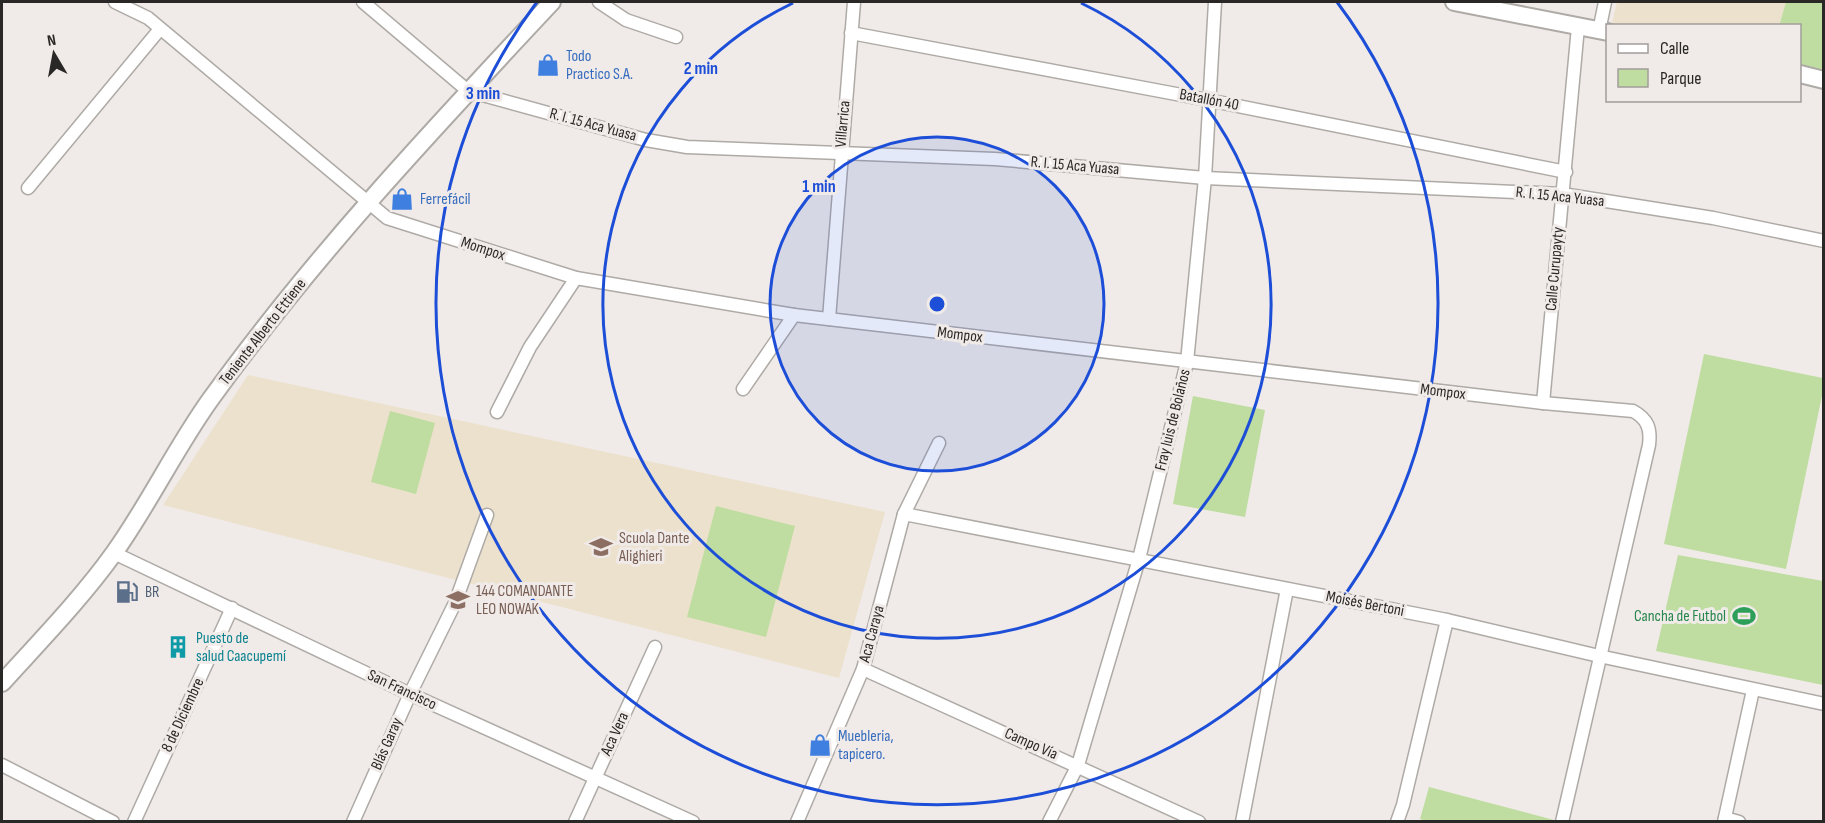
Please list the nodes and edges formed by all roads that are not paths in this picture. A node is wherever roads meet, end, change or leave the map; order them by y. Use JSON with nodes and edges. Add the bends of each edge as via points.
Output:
{"nodes":[{"id":1,"x":115,"y":2,"type":"edge"},
{"id":2,"x":363,"y":2,"type":"edge"},
{"id":3,"x":552,"y":2,"type":"edge"},
{"id":4,"x":599,"y":2,"type":"edge"},
{"id":5,"x":854,"y":2,"type":"edge"},
{"id":6,"x":1215,"y":2,"type":"edge"},
{"id":7,"x":1454,"y":2,"type":"edge"},
{"id":8,"x":1605,"y":2,"type":"edge"},
{"id":9,"x":1578,"y":27,"type":"junction"},
{"id":10,"x":160,"y":29,"type":"junction"},
{"id":11,"x":1603,"y":32,"type":"edge"},
{"id":12,"x":851,"y":33,"type":"junction"},
{"id":13,"x":676,"y":37,"type":"dead end"},
{"id":14,"x":1801,"y":74,"type":"edge"},
{"id":15,"x":1824,"y":80,"type":"edge"},
{"id":16,"x":468,"y":91,"type":"junction"},
{"id":17,"x":1208,"y":100,"type":"junction"},
{"id":18,"x":841,"y":151,"type":"junction"},
{"id":19,"x":1566,"y":172,"type":"junction"},
{"id":20,"x":1204,"y":178,"type":"junction"},
{"id":21,"x":28,"y":188,"type":"dead end"},
{"id":22,"x":1562,"y":194,"type":"junction"},
{"id":23,"x":369,"y":203,"type":"junction"},
{"id":24,"x":1824,"y":241,"type":"edge"},
{"id":25,"x":576,"y":278,"type":"junction"},
{"id":26,"x":794,"y":315,"type":"junction"},
{"id":27,"x":829,"y":319,"type":"junction"},
{"id":28,"x":1187,"y":362,"type":"junction"},
{"id":29,"x":743,"y":389,"type":"dead end"},
{"id":30,"x":1543,"y":403,"type":"junction"},
{"id":31,"x":496,"y":412,"type":"dead end"},
{"id":32,"x":939,"y":443,"type":"dead end"},
{"id":33,"x":904,"y":514,"type":"junction"},
{"id":34,"x":488,"y":516,"type":"dead end"},
{"id":35,"x":114,"y":553,"type":"junction"},
{"id":36,"x":1139,"y":559,"type":"junction"},
{"id":37,"x":1287,"y":589,"type":"junction"},
{"id":38,"x":232,"y":608,"type":"junction"},
{"id":39,"x":1446,"y":620,"type":"junction"},
{"id":40,"x":655,"y":646,"type":"dead end"},
{"id":41,"x":1599,"y":656,"type":"junction"},
{"id":42,"x":863,"y":669,"type":"junction"},
{"id":43,"x":2,"y":683,"type":"edge"},
{"id":44,"x":1753,"y":690,"type":"junction"},
{"id":45,"x":410,"y":694,"type":"junction"},
{"id":46,"x":1824,"y":704,"type":"edge"},
{"id":47,"x":2,"y":765,"type":"edge"},
{"id":48,"x":1078,"y":765,"type":"junction"},
{"id":49,"x":595,"y":778,"type":"junction"},
{"id":50,"x":1725,"y":820,"type":"edge"},
{"id":51,"x":113,"y":822,"type":"edge"},
{"id":52,"x":134,"y":822,"type":"edge"},
{"id":53,"x":353,"y":822,"type":"edge"},
{"id":54,"x":575,"y":822,"type":"edge"},
{"id":55,"x":693,"y":822,"type":"edge"},
{"id":56,"x":796,"y":822,"type":"edge"},
{"id":57,"x":1049,"y":822,"type":"edge"},
{"id":58,"x":1199,"y":822,"type":"edge"},
{"id":59,"x":1242,"y":822,"type":"edge"},
{"id":60,"x":1397,"y":822,"type":"edge"},
{"id":61,"x":1562,"y":822,"type":"edge"},
{"id":62,"x":1739,"y":822,"type":"edge"}],
"edges":[{"from":1,"to":10,"type":"street","name":"Mompox","via":[[148,18]]},
{"from":2,"to":16,"type":"street","name":"R. I. 15 Aca Yuasa"},
{"from":3,"to":16,"type":"main road","name":"Teniente Alberto Ettiene"},
{"from":4,"to":13,"type":"street","via":[[626,20]]},
{"from":5,"to":12,"type":"street","name":"Villarrica"},
{"from":6,"to":17,"type":"street","name":"Fray luis de Bolaños"},
{"from":7,"to":9,"type":"main road"},
{"from":8,"to":11,"type":"street"},
{"from":9,"to":11,"type":"main road"},
{"from":9,"to":19,"type":"street","name":"Calle Curupayty"},
{"from":10,"to":21,"type":"street"},
{"from":10,"to":23,"type":"street","name":"Mompox"},
{"from":12,"to":17,"type":"street","name":"Batallón 40"},
{"from":12,"to":18,"type":"street","name":"Villarrica"},
{"from":14,"to":15,"type":"main road"},
{"from":16,"to":18,"type":"street","name":"R. I. 15 Aca Yuasa","via":[[646,140],[687,147]]},
{"from":16,"to":23,"type":"main road","name":"Teniente Alberto Ettiene"},
{"from":17,"to":19,"type":"street","name":"Batallón 40"},
{"from":17,"to":20,"type":"street","name":"Fray luis de Bolaños"},
{"from":18,"to":20,"type":"street","name":"R. I. 15 Aca Yuasa","via":[[995,159]]},
{"from":18,"to":27,"type":"street","name":"Villarrica"},
{"from":19,"to":22,"type":"street","name":"Calle Curupayty"},
{"from":20,"to":22,"type":"street","name":"R. I. 15 Aca Yuasa"},
{"from":20,"to":28,"type":"street","name":"Fray luis de Bolaños"},
{"from":22,"to":24,"type":"street","name":"R. I. 15 Aca Yuasa","via":[[1713,218]]},
{"from":22,"to":30,"type":"street","name":"Calle Curupayty"},
{"from":23,"to":25,"type":"street","name":"Mompox","via":[[387,218]]},
{"from":23,"to":35,"type":"main road","name":"Teniente Alberto Ettiene","via":[[211,399]]},
{"from":25,"to":26,"type":"street","name":"Mompox"},
{"from":25,"to":31,"type":"street","via":[[530,347]]},
{"from":26,"to":27,"type":"street","name":"Mompox"},
{"from":26,"to":29,"type":"street"},
{"from":27,"to":28,"type":"street","name":"Mompox"},
{"from":28,"to":30,"type":"street","name":"Mompox"},
{"from":28,"to":36,"type":"street","name":"Fray luis de Bolaños"},
{"from":30,"to":41,"type":"street","name":"Mompox","via":[[1633,411],[1642,416],[1650,434]]},
{"from":32,"to":33,"type":"street","name":"Aca Caraya"},
{"from":33,"to":36,"type":"street","name":"Moisés Bertoni"},
{"from":33,"to":42,"type":"street","name":"Aca Caraya"},
{"from":34,"to":45,"type":"street","name":"Blás Garay","via":[[455,603]]},
{"from":35,"to":38,"type":"street","name":"San Francisco"},
{"from":35,"to":43,"type":"main road","name":"Teniente Alberto Ettiene"},
{"from":36,"to":37,"type":"street","name":"Moisés Bertoni"},
{"from":36,"to":48,"type":"street","name":"Fray luis de Bolaños"},
{"from":37,"to":39,"type":"street","name":"Moisés Bertoni"},
{"from":37,"to":59,"type":"street"},
{"from":38,"to":45,"type":"street","name":"San Francisco"},
{"from":38,"to":52,"type":"street","name":"8 de Diciembre"},
{"from":39,"to":41,"type":"street","name":"Moisés Bertoni"},
{"from":39,"to":60,"type":"street"},
{"from":40,"to":49,"type":"street","name":"Aca Vera"},
{"from":41,"to":44,"type":"street","name":"Moisés Bertoni"},
{"from":41,"to":61,"type":"street","name":"Mompox"},
{"from":42,"to":48,"type":"street","name":"Campo Vía"},
{"from":42,"to":56,"type":"street","name":"Aca Caraya"},
{"from":44,"to":46,"type":"street","name":"Moisés Bertoni"},
{"from":44,"to":50,"type":"street"},
{"from":45,"to":49,"type":"street","name":"San Francisco"},
{"from":45,"to":53,"type":"street","name":"Blás Garay"},
{"from":47,"to":51,"type":"street"},
{"from":48,"to":57,"type":"street","name":"Fray luis de Bolaños"},
{"from":48,"to":58,"type":"street","name":"Campo Vía"},
{"from":49,"to":54,"type":"street","name":"Aca Vera"},
{"from":49,"to":55,"type":"street","name":"San Francisco"},
{"from":50,"to":62,"type":"street"}]}
